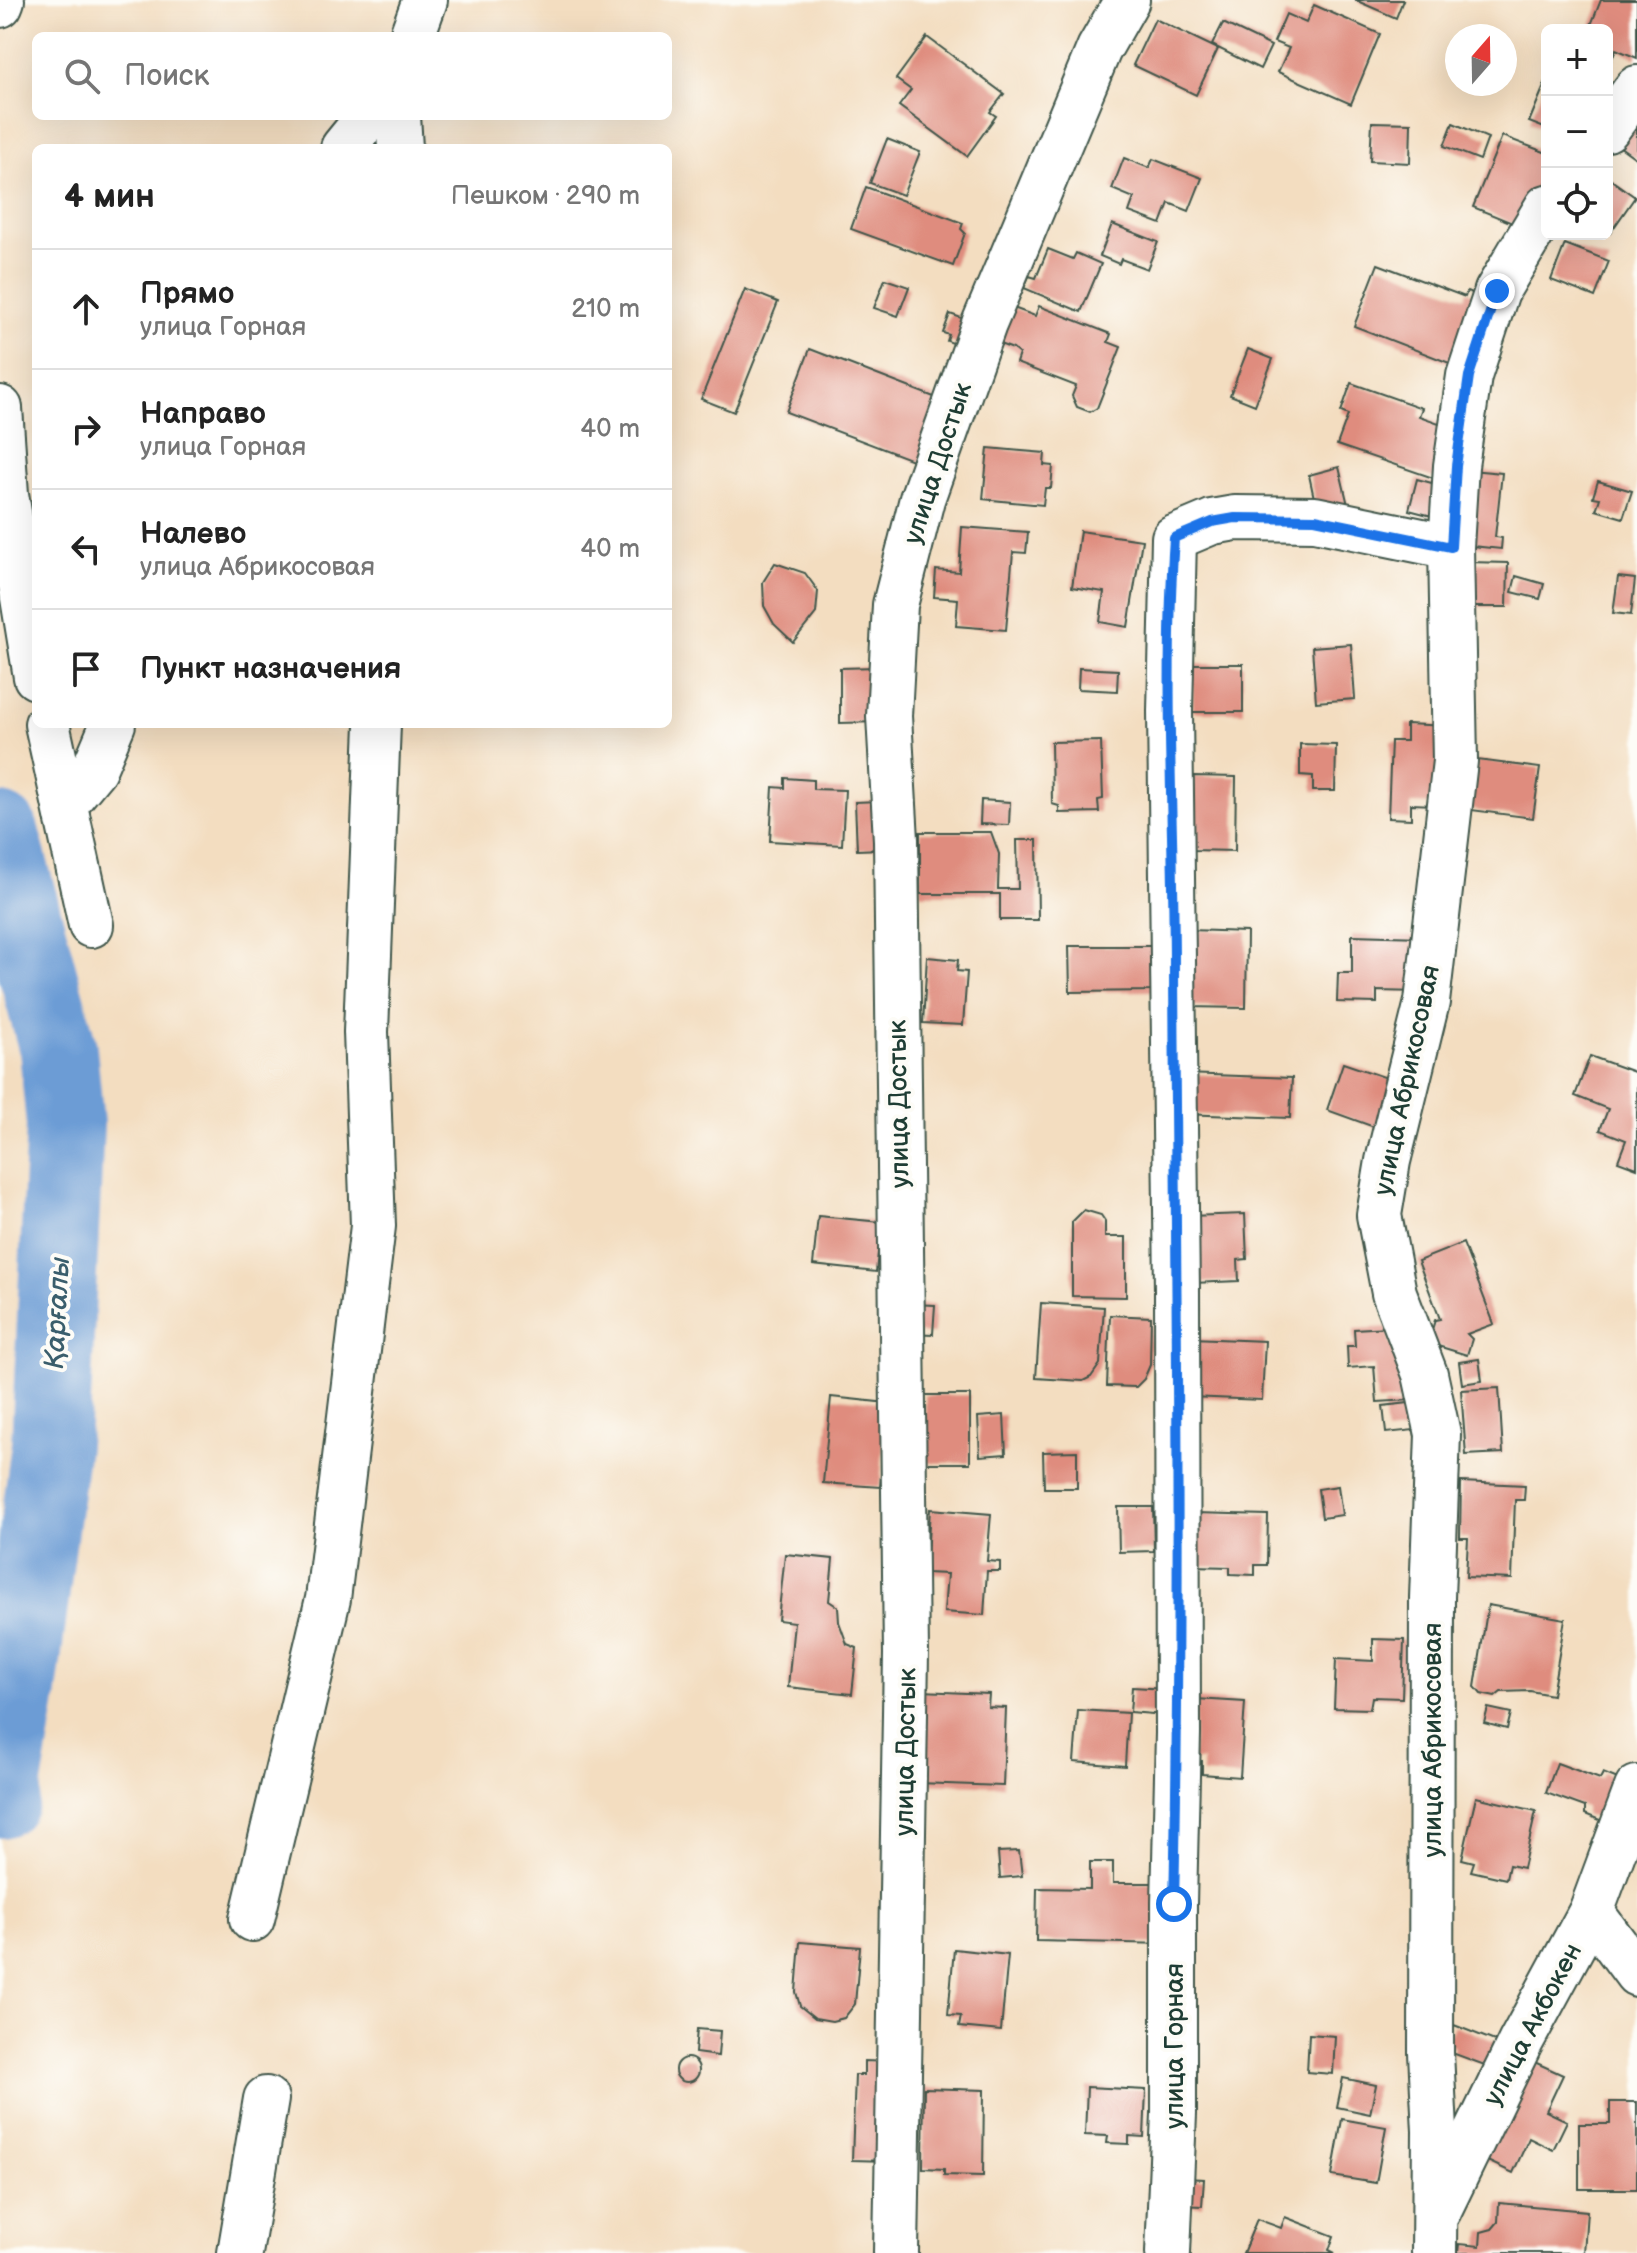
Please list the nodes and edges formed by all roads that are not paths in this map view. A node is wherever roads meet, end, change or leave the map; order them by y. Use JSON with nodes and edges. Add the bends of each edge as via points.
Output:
{"nodes":[{"id":1,"x":425,"y":0,"type":"edge"},
{"id":2,"x":1127,"y":0,"type":"edge"},
{"id":3,"x":413,"y":32,"type":"edge"},
{"id":4,"x":1637,"y":88,"type":"edge"},
{"id":5,"x":366,"y":120,"type":"edge"},
{"id":6,"x":398,"y":120,"type":"edge"},
{"id":7,"x":1613,"y":121,"type":"edge"},
{"id":8,"x":346,"y":144,"type":"edge"},
{"id":9,"x":400,"y":144,"type":"edge"},
{"id":10,"x":1541,"y":217,"type":"edge"},
{"id":11,"x":0,"y":408,"type":"edge"},
{"id":12,"x":1451,"y":547,"type":"junction"},
{"id":13,"x":32,"y":652,"type":"edge"},
{"id":14,"x":32,"y":677,"type":"edge"},
{"id":15,"x":0,"y":687,"type":"edge"},
{"id":16,"x":48,"y":728,"type":"edge"},
{"id":17,"x":111,"y":728,"type":"edge"},
{"id":18,"x":378,"y":728,"type":"edge"},
{"id":19,"x":65,"y":804,"type":"junction"},
{"id":20,"x":91,"y":925,"type":"dead end"},
{"id":21,"x":1637,"y":1788,"type":"edge"},
{"id":22,"x":1591,"y":1912,"type":"junction"},
{"id":23,"x":252,"y":1919,"type":"dead end"},
{"id":24,"x":1637,"y":1974,"type":"edge"},
{"id":25,"x":266,"y":2099,"type":"dead end"},
{"id":26,"x":1427,"y":2243,"type":"edge"},
{"id":27,"x":240,"y":2253,"type":"edge"},
{"id":28,"x":896,"y":2253,"type":"edge"},
{"id":29,"x":1168,"y":2253,"type":"edge"}],
"edges":[{"from":1,"to":3,"type":"street"},
{"from":2,"to":28,"type":"street","name":"улица Достык","via":[[1099,49],[984,324],[922,499],[895,605],[889,716],[896,840],[906,1654]]},
{"from":4,"to":7,"type":"street"},
{"from":5,"to":8,"type":"street"},
{"from":6,"to":9,"type":"street"},
{"from":10,"to":12,"type":"street","name":"улица Абрикосовая","via":[[1497,291],[1469,376]]},
{"from":11,"to":13,"type":"street","via":[[6,494]]},
{"from":12,"to":26,"type":"street","name":"улица Абрикосовая","via":[[1453,776],[1427,1002],[1379,1215],[1394,1293],[1425,1374],[1438,1434],[1432,1598],[1435,2131]]},
{"from":12,"to":29,"type":"street","name":"улица Горная","via":[[1315,519],[1235,518],[1174,538],[1170,711],[1178,1733]]},
{"from":14,"to":15,"type":"street"},
{"from":16,"to":19,"type":"street"},
{"from":17,"to":19,"type":"street","via":[[94,769]]},
{"from":18,"to":23,"type":"street","via":[[366,1032],[373,1226],[328,1599]]},
{"from":19,"to":20,"type":"street"},
{"from":21,"to":22,"type":"street","name":"улица Акбокен"},
{"from":22,"to":24,"type":"street"},
{"from":22,"to":26,"type":"street","name":"улица Акбокен","via":[[1520,2043]]},
{"from":25,"to":27,"type":"street"}]}
